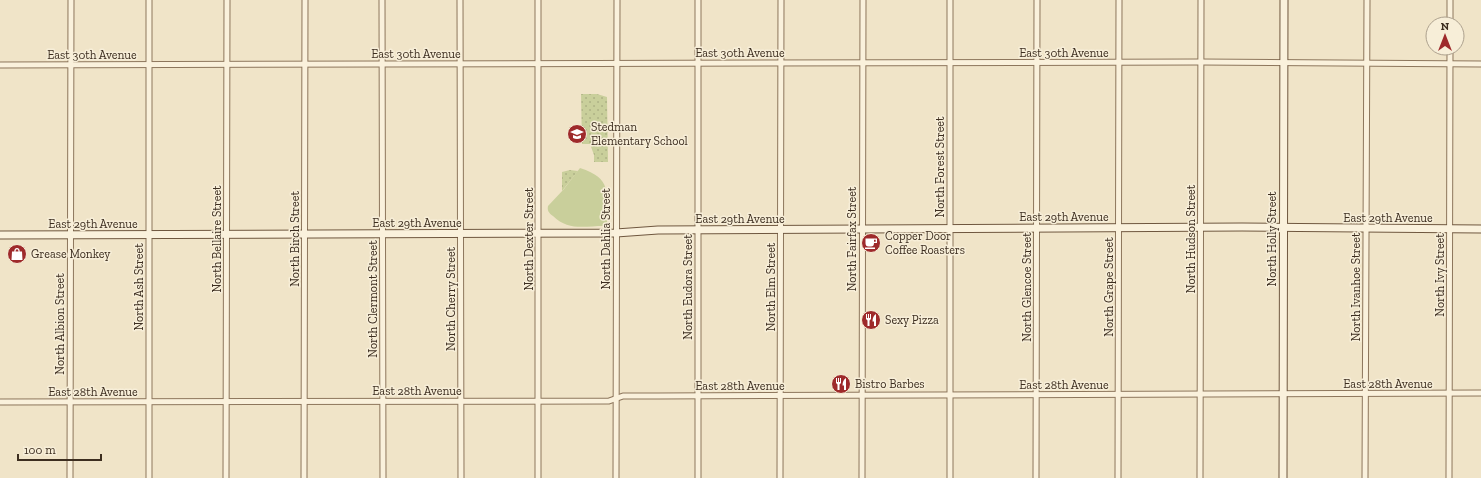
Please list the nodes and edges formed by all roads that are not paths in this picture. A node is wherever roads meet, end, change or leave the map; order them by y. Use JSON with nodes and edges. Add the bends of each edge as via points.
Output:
{"nodes":[{"id":1,"x":72,"y":0,"type":"edge"},
{"id":2,"x":149,"y":0,"type":"edge"},
{"id":3,"x":227,"y":0,"type":"edge"},
{"id":4,"x":305,"y":0,"type":"edge"},
{"id":5,"x":382,"y":0,"type":"edge"},
{"id":6,"x":460,"y":0,"type":"edge"},
{"id":7,"x":538,"y":0,"type":"edge"},
{"id":8,"x":616,"y":0,"type":"edge"},
{"id":9,"x":698,"y":0,"type":"edge"},
{"id":10,"x":781,"y":0,"type":"edge"},
{"id":11,"x":863,"y":0,"type":"edge"},
{"id":12,"x":950,"y":0,"type":"edge"},
{"id":13,"x":1037,"y":0,"type":"edge"},
{"id":14,"x":1119,"y":0,"type":"edge"},
{"id":15,"x":1201,"y":0,"type":"edge"},
{"id":16,"x":1284,"y":0,"type":"edge"},
{"id":17,"x":1367,"y":0,"type":"edge"},
{"id":18,"x":1450,"y":0,"type":"edge"},
{"id":19,"x":1450,"y":16,"type":"edge"},
{"id":20,"x":1450,"y":56,"type":"edge"},
{"id":21,"x":1201,"y":62,"type":"junction"},
{"id":22,"x":698,"y":63,"type":"junction"},
{"id":23,"x":781,"y":63,"type":"junction"},
{"id":24,"x":863,"y":63,"type":"junction"},
{"id":25,"x":950,"y":63,"type":"junction"},
{"id":26,"x":1037,"y":63,"type":"junction"},
{"id":27,"x":1119,"y":63,"type":"junction"},
{"id":28,"x":1284,"y":63,"type":"junction"},
{"id":29,"x":460,"y":64,"type":"junction"},
{"id":30,"x":538,"y":64,"type":"junction"},
{"id":31,"x":616,"y":64,"type":"junction"},
{"id":32,"x":1367,"y":64,"type":"junction"},
{"id":33,"x":1450,"y":64,"type":"junction"},
{"id":34,"x":1481,"y":64,"type":"edge"},
{"id":35,"x":0,"y":65,"type":"edge"},
{"id":36,"x":71,"y":65,"type":"junction"},
{"id":37,"x":149,"y":65,"type":"junction"},
{"id":38,"x":226,"y":65,"type":"junction"},
{"id":39,"x":305,"y":65,"type":"junction"},
{"id":40,"x":383,"y":65,"type":"junction"},
{"id":41,"x":950,"y":228,"type":"junction"},
{"id":42,"x":1036,"y":228,"type":"junction"},
{"id":43,"x":1119,"y":228,"type":"junction"},
{"id":44,"x":1201,"y":228,"type":"junction"},
{"id":45,"x":1284,"y":228,"type":"junction"},
{"id":46,"x":1481,"y":228,"type":"edge"},
{"id":47,"x":1367,"y":229,"type":"junction"},
{"id":48,"x":1450,"y":229,"type":"junction"},
{"id":49,"x":698,"y":230,"type":"junction"},
{"id":50,"x":781,"y":230,"type":"junction"},
{"id":51,"x":862,"y":230,"type":"junction"},
{"id":52,"x":616,"y":233,"type":"junction"},
{"id":53,"x":383,"y":234,"type":"junction"},
{"id":54,"x":461,"y":234,"type":"junction"},
{"id":55,"x":539,"y":234,"type":"junction"},
{"id":56,"x":0,"y":235,"type":"edge"},
{"id":57,"x":149,"y":235,"type":"junction"},
{"id":58,"x":227,"y":235,"type":"junction"},
{"id":59,"x":305,"y":235,"type":"junction"},
{"id":60,"x":71,"y":239,"type":"junction"},
{"id":61,"x":1283,"y":394,"type":"junction"},
{"id":62,"x":1366,"y":394,"type":"junction"},
{"id":63,"x":1449,"y":394,"type":"junction"},
{"id":64,"x":1481,"y":394,"type":"edge"},
{"id":65,"x":950,"y":395,"type":"junction"},
{"id":66,"x":1037,"y":395,"type":"junction"},
{"id":67,"x":1119,"y":395,"type":"junction"},
{"id":68,"x":1200,"y":395,"type":"junction"},
{"id":69,"x":698,"y":396,"type":"junction"},
{"id":70,"x":780,"y":396,"type":"junction"},
{"id":71,"x":863,"y":396,"type":"junction"},
{"id":72,"x":616,"y":399,"type":"junction"},
{"id":73,"x":383,"y":401,"type":"junction"},
{"id":74,"x":461,"y":401,"type":"junction"},
{"id":75,"x":539,"y":401,"type":"junction"},
{"id":76,"x":0,"y":402,"type":"edge"},
{"id":77,"x":70,"y":402,"type":"junction"},
{"id":78,"x":149,"y":402,"type":"junction"},
{"id":79,"x":226,"y":402,"type":"junction"},
{"id":80,"x":305,"y":402,"type":"junction"},
{"id":81,"x":70,"y":478,"type":"edge"},
{"id":82,"x":149,"y":478,"type":"edge"},
{"id":83,"x":226,"y":478,"type":"edge"},
{"id":84,"x":304,"y":478,"type":"edge"},
{"id":85,"x":383,"y":478,"type":"edge"},
{"id":86,"x":461,"y":478,"type":"edge"},
{"id":87,"x":538,"y":478,"type":"edge"},
{"id":88,"x":616,"y":478,"type":"edge"},
{"id":89,"x":698,"y":478,"type":"edge"},
{"id":90,"x":780,"y":478,"type":"edge"},
{"id":91,"x":862,"y":478,"type":"edge"},
{"id":92,"x":950,"y":478,"type":"edge"},
{"id":93,"x":1036,"y":478,"type":"edge"},
{"id":94,"x":1118,"y":478,"type":"edge"},
{"id":95,"x":1200,"y":478,"type":"edge"},
{"id":96,"x":1282,"y":478,"type":"edge"},
{"id":97,"x":1365,"y":478,"type":"edge"},
{"id":98,"x":1449,"y":478,"type":"edge"}],
"edges":[{"from":1,"to":36,"type":"street","name":"North Albion Street"},
{"from":2,"to":37,"type":"street","name":"North Ash Street"},
{"from":3,"to":38,"type":"street","name":"North Bellaire Street"},
{"from":4,"to":39,"type":"street","name":"North Birch Street"},
{"from":5,"to":40,"type":"street","name":"North Clermont Street"},
{"from":6,"to":29,"type":"street","name":"North Cherry Street"},
{"from":7,"to":30,"type":"street","name":"North Dexter Street"},
{"from":8,"to":31,"type":"street","name":"North Dahlia Street"},
{"from":9,"to":22,"type":"street","name":"North Eudora Street"},
{"from":10,"to":23,"type":"street","name":"North Elm Street"},
{"from":11,"to":24,"type":"street","name":"North Fairfax Street"},
{"from":12,"to":25,"type":"street","name":"North Forest Street"},
{"from":13,"to":26,"type":"street","name":"North Glencoe Street"},
{"from":14,"to":27,"type":"street","name":"North Grape Street"},
{"from":15,"to":21,"type":"street","name":"North Hudson Street"},
{"from":16,"to":28,"type":"street","name":"North Holly Street"},
{"from":17,"to":32,"type":"street","name":"North Ivanhoe Street"},
{"from":18,"to":19,"type":"street"},
{"from":20,"to":33,"type":"street","name":"North Ivy Street"},
{"from":21,"to":27,"type":"street","name":"East 30th Avenue"},
{"from":21,"to":28,"type":"street","name":"East 30th Avenue"},
{"from":21,"to":44,"type":"street","name":"North Hudson Street"},
{"from":22,"to":23,"type":"street","name":"East 30th Avenue"},
{"from":22,"to":31,"type":"street","name":"East 30th Avenue"},
{"from":22,"to":49,"type":"street","name":"North Eudora Street"},
{"from":23,"to":24,"type":"street","name":"East 30th Avenue"},
{"from":23,"to":50,"type":"street","name":"North Elm Street"},
{"from":24,"to":25,"type":"street","name":"East 30th Avenue"},
{"from":24,"to":51,"type":"street","name":"North Fairfax Street"},
{"from":25,"to":26,"type":"street","name":"East 30th Avenue"},
{"from":25,"to":41,"type":"street","name":"North Forest Street"},
{"from":26,"to":27,"type":"street","name":"East 30th Avenue"},
{"from":26,"to":42,"type":"street","name":"North Glencoe Street"},
{"from":27,"to":43,"type":"street","name":"North Grape Street"},
{"from":28,"to":32,"type":"street","name":"East 30th Avenue"},
{"from":28,"to":45,"type":"street","name":"North Holly Street"},
{"from":29,"to":30,"type":"street","name":"East 30th Avenue"},
{"from":29,"to":40,"type":"street","name":"East 30th Avenue"},
{"from":29,"to":54,"type":"street","name":"North Cherry Street"},
{"from":30,"to":31,"type":"street","name":"East 30th Avenue"},
{"from":30,"to":55,"type":"street","name":"North Dexter Street"},
{"from":31,"to":52,"type":"street","name":"North Dahlia Street"},
{"from":32,"to":33,"type":"street","name":"East 30th Avenue"},
{"from":32,"to":47,"type":"street","name":"North Ivanhoe Street"},
{"from":33,"to":34,"type":"street","name":"East 30th Avenue"},
{"from":33,"to":48,"type":"street","name":"North Ivy Street"},
{"from":35,"to":36,"type":"street","name":"East 30th Avenue"},
{"from":36,"to":37,"type":"street","name":"East 30th Avenue"},
{"from":36,"to":60,"type":"street","name":"North Albion Street"},
{"from":37,"to":38,"type":"street","name":"East 30th Avenue"},
{"from":37,"to":57,"type":"street","name":"North Ash Street"},
{"from":38,"to":39,"type":"street","name":"East 30th Avenue"},
{"from":38,"to":58,"type":"street","name":"North Bellaire Street"},
{"from":39,"to":40,"type":"street","name":"East 30th Avenue"},
{"from":39,"to":59,"type":"street","name":"North Birch Street"},
{"from":40,"to":53,"type":"street","name":"North Clermont Street"},
{"from":41,"to":42,"type":"street","name":"East 29th Avenue"},
{"from":41,"to":51,"type":"street","name":"East 29th Avenue"},
{"from":41,"to":65,"type":"street","name":"North Forest Street"},
{"from":42,"to":43,"type":"street","name":"East 29th Avenue"},
{"from":42,"to":66,"type":"street","name":"North Glencoe Street"},
{"from":43,"to":44,"type":"street","name":"East 29th Avenue"},
{"from":43,"to":67,"type":"street","name":"North Grape Street"},
{"from":44,"to":45,"type":"street","name":"East 29th Avenue"},
{"from":44,"to":68,"type":"street","name":"North Hudson Street"},
{"from":45,"to":47,"type":"street","name":"East 29th Avenue"},
{"from":45,"to":61,"type":"street","name":"North Holly Street"},
{"from":46,"to":48,"type":"street","name":"East 29th Avenue"},
{"from":47,"to":48,"type":"street","name":"East 29th Avenue"},
{"from":47,"to":62,"type":"street","name":"North Ivanhoe Street"},
{"from":48,"to":63,"type":"street","name":"North Ivy Street"},
{"from":49,"to":50,"type":"street","name":"East 29th Avenue"},
{"from":49,"to":52,"type":"street","name":"East 29th Avenue"},
{"from":49,"to":69,"type":"street","name":"North Eudora Street"},
{"from":50,"to":51,"type":"street","name":"East 29th Avenue"},
{"from":50,"to":70,"type":"street","name":"North Elm Street"},
{"from":51,"to":71,"type":"street","name":"North Fairfax Street"},
{"from":52,"to":55,"type":"street","name":"East 29th Avenue"},
{"from":52,"to":72,"type":"street","name":"North Dahlia Street"},
{"from":53,"to":54,"type":"street","name":"East 29th Avenue"},
{"from":53,"to":59,"type":"street","name":"East 29th Avenue"},
{"from":53,"to":73,"type":"street","name":"North Clermont Street"},
{"from":54,"to":55,"type":"street","name":"East 29th Avenue"},
{"from":54,"to":74,"type":"street","name":"North Cherry Street"},
{"from":55,"to":75,"type":"street","name":"North Dexter Street"},
{"from":56,"to":60,"type":"street","name":"East 29th Avenue"},
{"from":57,"to":58,"type":"street","name":"East 29th Avenue"},
{"from":57,"to":60,"type":"street","name":"East 29th Avenue"},
{"from":57,"to":78,"type":"street","name":"North Ash Street"},
{"from":58,"to":59,"type":"street","name":"East 29th Avenue"},
{"from":58,"to":79,"type":"street","name":"North Bellaire Street"},
{"from":59,"to":80,"type":"street","name":"North Birch Street"},
{"from":60,"to":77,"type":"street","name":"North Albion Street"},
{"from":61,"to":62,"type":"street","name":"East 28th Avenue"},
{"from":61,"to":68,"type":"street","name":"East 28th Avenue"},
{"from":61,"to":96,"type":"street","name":"North Holly Street"},
{"from":62,"to":63,"type":"street","name":"East 28th Avenue"},
{"from":62,"to":97,"type":"street","name":"North Ivanhoe Street"},
{"from":63,"to":64,"type":"street","name":"East 28th Avenue"},
{"from":63,"to":98,"type":"street","name":"North Ivy Street"},
{"from":65,"to":66,"type":"street","name":"East 28th Avenue"},
{"from":65,"to":71,"type":"street","name":"East 28th Avenue"},
{"from":65,"to":92,"type":"street","name":"North Forest Street"},
{"from":66,"to":67,"type":"street","name":"East 28th Avenue"},
{"from":66,"to":93,"type":"street","name":"North Glencoe Street"},
{"from":67,"to":68,"type":"street","name":"East 28th Avenue"},
{"from":67,"to":94,"type":"street","name":"North Grape Street"},
{"from":68,"to":95,"type":"street","name":"North Hudson Street"},
{"from":69,"to":70,"type":"street","name":"East 28th Avenue"},
{"from":69,"to":72,"type":"street","name":"East 28th Avenue","via":[[623,396]]},
{"from":69,"to":89,"type":"street","name":"North Eudora Street"},
{"from":70,"to":71,"type":"street","name":"East 28th Avenue"},
{"from":70,"to":90,"type":"street","name":"North Elm Street"},
{"from":71,"to":91,"type":"street","name":"North Fairfax Street"},
{"from":72,"to":75,"type":"street","name":"East 28th Avenue"},
{"from":72,"to":88,"type":"street","name":"North Dahlia Street"},
{"from":73,"to":74,"type":"street","name":"East 28th Avenue"},
{"from":73,"to":80,"type":"street","name":"East 28th Avenue"},
{"from":73,"to":85,"type":"street","name":"North Clermont Street"},
{"from":74,"to":75,"type":"street","name":"East 28th Avenue"},
{"from":74,"to":86,"type":"street","name":"North Cherry Street"},
{"from":75,"to":87,"type":"street","name":"North Dexter Street"},
{"from":76,"to":77,"type":"street","name":"East 28th Avenue"},
{"from":77,"to":78,"type":"street","name":"East 28th Avenue"},
{"from":77,"to":81,"type":"street","name":"North Albion Street"},
{"from":78,"to":79,"type":"street","name":"East 28th Avenue"},
{"from":78,"to":82,"type":"street","name":"North Ash Street"},
{"from":79,"to":80,"type":"street","name":"East 28th Avenue"},
{"from":79,"to":83,"type":"street","name":"North Bellaire Street"},
{"from":80,"to":84,"type":"street","name":"North Birch Street"}]}
